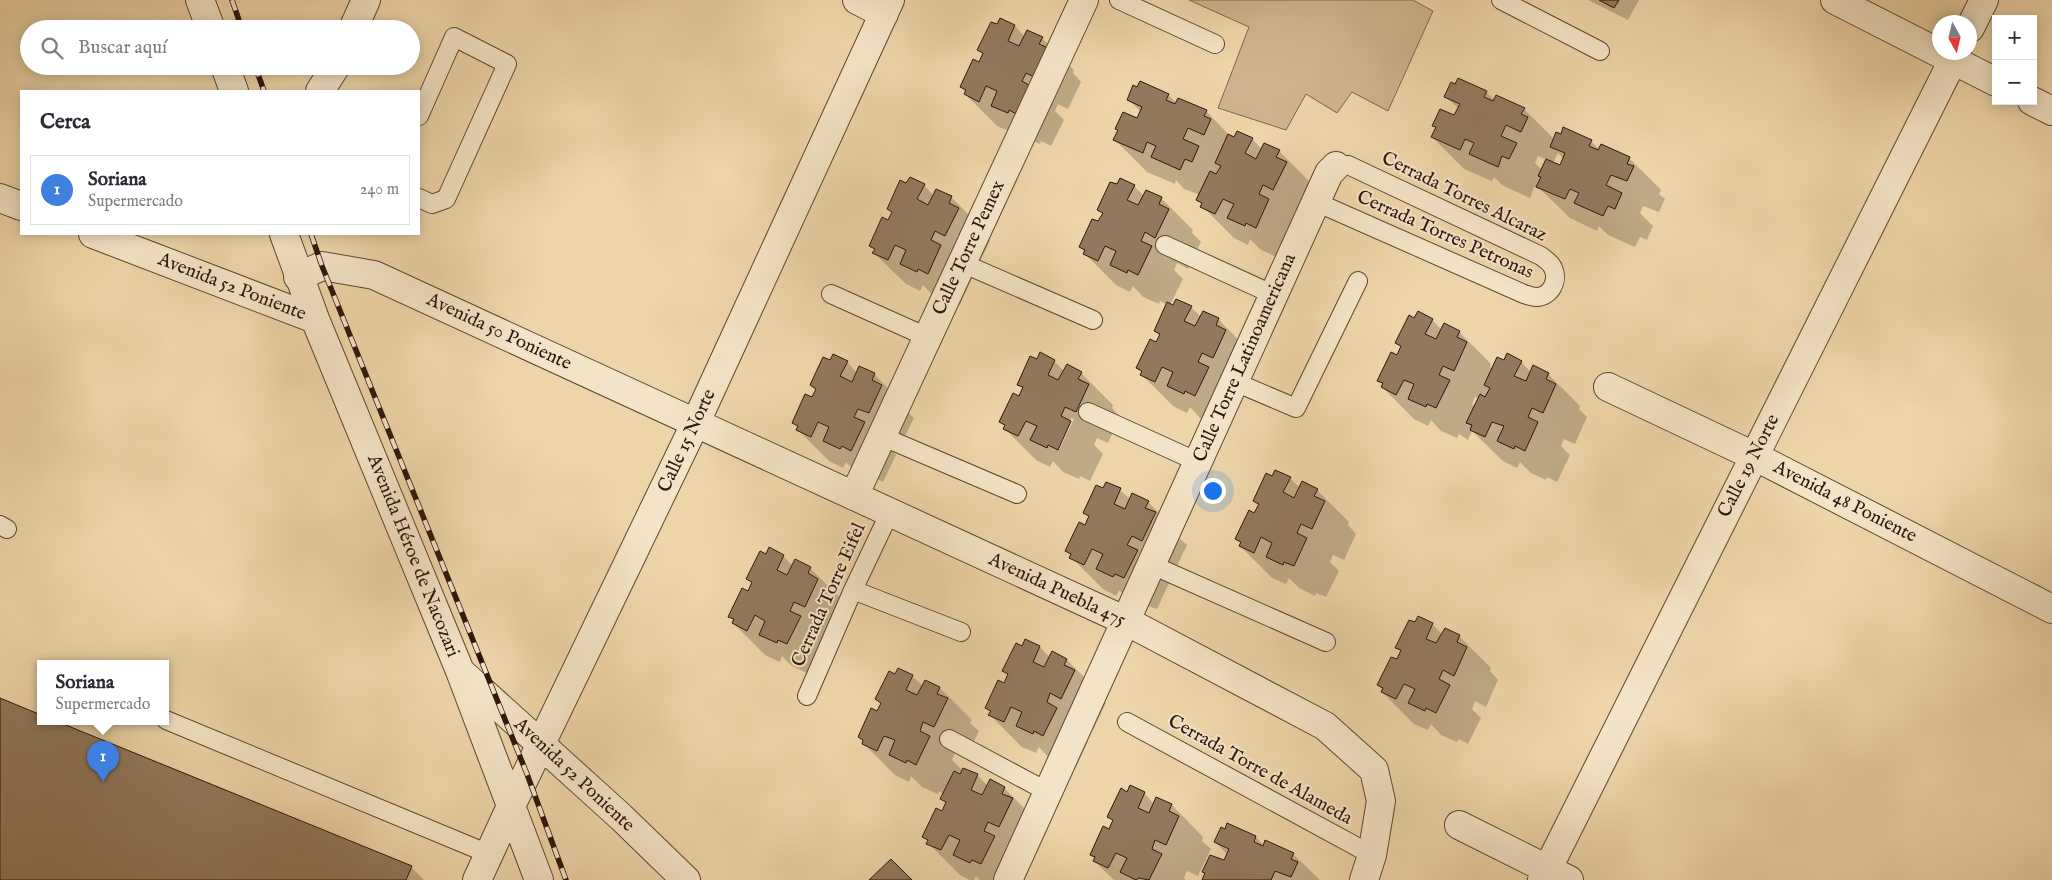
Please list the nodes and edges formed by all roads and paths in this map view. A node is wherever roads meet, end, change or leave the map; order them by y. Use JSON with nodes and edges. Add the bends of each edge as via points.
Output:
{"nodes":[{"id":1,"x":200,"y":0,"type":"edge"},
{"id":2,"x":366,"y":0,"type":"edge"},
{"id":3,"x":857,"y":0,"type":"edge"},
{"id":4,"x":1084,"y":0,"type":"edge"},
{"id":5,"x":1119,"y":0,"type":"edge"},
{"id":6,"x":1501,"y":0,"type":"edge"},
{"id":7,"x":1835,"y":0,"type":"edge"},
{"id":8,"x":1984,"y":0,"type":"edge"},
{"id":9,"x":887,"y":7,"type":"edge"},
{"id":10,"x":1976,"y":15,"type":"edge"},
{"id":11,"x":208,"y":20,"type":"edge"},
{"id":12,"x":357,"y":20,"type":"edge"},
{"id":13,"x":1215,"y":44,"type":"dead end"},
{"id":14,"x":1932,"y":45,"type":"edge"},
{"id":15,"x":1600,"y":51,"type":"dead end"},
{"id":16,"x":1953,"y":60,"type":"edge"},
{"id":17,"x":1961,"y":60,"type":"edge"},
{"id":18,"x":228,"y":75,"type":"edge"},
{"id":19,"x":330,"y":75,"type":"edge"},
{"id":20,"x":1992,"y":79,"type":"edge"},
{"id":21,"x":234,"y":90,"type":"edge"},
{"id":22,"x":321,"y":90,"type":"edge"},
{"id":23,"x":2037,"y":104,"type":"edge"},
{"id":24,"x":2052,"y":111,"type":"edge"},
{"id":25,"x":420,"y":114,"type":"edge"},
{"id":26,"x":1336,"y":166,"type":"joint"},
{"id":27,"x":0,"y":198,"type":"edge"},
{"id":28,"x":420,"y":198,"type":"edge"},
{"id":29,"x":1316,"y":202,"type":"junction"},
{"id":30,"x":20,"y":206,"type":"edge"},
{"id":31,"x":96,"y":235,"type":"edge"},
{"id":32,"x":284,"y":235,"type":"edge"},
{"id":33,"x":1165,"y":245,"type":"dead end"},
{"id":34,"x":962,"y":263,"type":"junction"},
{"id":35,"x":298,"y":277,"type":"junction"},
{"id":36,"x":1358,"y":281,"type":"dead end"},
{"id":37,"x":1554,"y":286,"type":"joint"},
{"id":38,"x":831,"y":294,"type":"dead end"},
{"id":39,"x":1274,"y":295,"type":"junction"},
{"id":40,"x":315,"y":319,"type":"junction"},
{"id":41,"x":1093,"y":320,"type":"dead end"},
{"id":42,"x":927,"y":337,"type":"junction"},
{"id":43,"x":1234,"y":382,"type":"junction"},
{"id":44,"x":1608,"y":387,"type":"dead end"},
{"id":45,"x":1088,"y":412,"type":"dead end"},
{"id":46,"x":696,"y":422,"type":"junction"},
{"id":47,"x":881,"y":436,"type":"junction"},
{"id":48,"x":1754,"y":456,"type":"junction"},
{"id":49,"x":1198,"y":462,"type":"junction"},
{"id":50,"x":1017,"y":494,"type":"dead end"},
{"id":51,"x":854,"y":496,"type":"junction"},
{"id":52,"x":890,"y":512,"type":"junction"},
{"id":53,"x":1152,"y":565,"type":"junction"},
{"id":54,"x":853,"y":590,"type":"junction"},
{"id":55,"x":2052,"y":609,"type":"edge"},
{"id":56,"x":1126,"y":621,"type":"junction"},
{"id":57,"x":960,"y":632,"type":"dead end"},
{"id":58,"x":1326,"y":642,"type":"dead end"},
{"id":59,"x":460,"y":671,"type":"junction"},
{"id":60,"x":807,"y":696,"type":"dead end"},
{"id":61,"x":169,"y":721,"type":"edge"},
{"id":62,"x":1127,"y":722,"type":"dead end"},
{"id":63,"x":949,"y":739,"type":"dead end"},
{"id":64,"x":541,"y":746,"type":"junction"},
{"id":65,"x":1048,"y":792,"type":"junction"},
{"id":66,"x":512,"y":804,"type":"junction"},
{"id":67,"x":1459,"y":825,"type":"dead end"},
{"id":68,"x":489,"y":854,"type":"junction"},
{"id":69,"x":1368,"y":867,"type":"edge"},
{"id":70,"x":1553,"y":876,"type":"edge"},
{"id":71,"x":477,"y":880,"type":"edge"},
{"id":72,"x":539,"y":880,"type":"edge"},
{"id":73,"x":686,"y":880,"type":"edge"},
{"id":74,"x":1008,"y":880,"type":"edge"}],
"edges":[{"from":1,"to":11,"type":"street"},
{"from":2,"to":12,"type":"street"},
{"from":3,"to":9,"type":"street"},
{"from":4,"to":34,"type":"street","name":"Calle Torre Pemex"},
{"from":5,"to":13,"type":"lane"},
{"from":6,"to":15,"type":"lane"},
{"from":7,"to":14,"type":"street"},
{"from":8,"to":10,"type":"street"},
{"from":9,"to":46,"type":"street","name":"Calle 15 Norte"},
{"from":16,"to":48,"type":"street","name":"Calle 19 Norte"},
{"from":17,"to":20,"type":"street"},
{"from":18,"to":21,"type":"street"},
{"from":19,"to":22,"type":"street"},
{"from":23,"to":24,"type":"street"},
{"from":25,"to":28,"type":"lane","via":[[454,37],[507,64],[446,199],[432,204]]},
{"from":26,"to":29,"type":"street","name":"Calle Torre Latinoamericana","via":[[1329,173]]},
{"from":26,"to":37,"type":"lane","name":"Cerrada Torres Alcaraz","via":[[1348,166],[1541,256],[1552,267]]},
{"from":27,"to":30,"type":"street"},
{"from":29,"to":37,"type":"lane","name":"Cerrada Torres Petronas","via":[[1524,294],[1536,297],[1548,293]]},
{"from":29,"to":39,"type":"street","name":"Calle Torre Latinoamericana"},
{"from":31,"to":40,"type":"street","name":"Avenida 52 Poniente"},
{"from":32,"to":35,"type":"street","name":"Avenida Héroe de Nacozari"},
{"from":33,"to":39,"type":"lane"},
{"from":34,"to":41,"type":"lane"},
{"from":34,"to":42,"type":"street","name":"Calle Torre Pemex"},
{"from":35,"to":40,"type":"street","name":"Avenida Héroe de Nacozari"},
{"from":35,"to":46,"type":"street","name":"Avenida 50 Poniente","via":[[322,266],[374,275]]},
{"from":36,"to":43,"type":"lane","via":[[1296,408]]},
{"from":38,"to":42,"type":"lane"},
{"from":39,"to":43,"type":"street","name":"Calle Torre Latinoamericana"},
{"from":40,"to":59,"type":"street","name":"Avenida Héroe de Nacozari"},
{"from":42,"to":47,"type":"street","name":"Calle Torre Pemex"},
{"from":43,"to":49,"type":"street","name":"Calle Torre Latinoamericana"},
{"from":44,"to":48,"type":"street","name":"Avenida 48 Poniente"},
{"from":45,"to":49,"type":"lane"},
{"from":46,"to":51,"type":"street","name":"Avenida Puebla 475"},
{"from":46,"to":64,"type":"street","name":"Calle 15 Norte"},
{"from":47,"to":50,"type":"lane"},
{"from":47,"to":51,"type":"street","name":"Calle Torre Pemex"},
{"from":48,"to":55,"type":"street","name":"Avenida 48 Poniente"},
{"from":48,"to":70,"type":"street","name":"Calle 19 Norte"},
{"from":49,"to":53,"type":"street","name":"Calle Torre Latinoamericana"},
{"from":51,"to":52,"type":"street","name":"Avenida Puebla 475"},
{"from":52,"to":54,"type":"lane","name":"Cerrada Torre Eifel"},
{"from":52,"to":56,"type":"street","name":"Avenida Puebla 475"},
{"from":53,"to":56,"type":"street","name":"Calle Torre Latinoamericana"},
{"from":53,"to":58,"type":"lane"},
{"from":54,"to":57,"type":"lane"},
{"from":54,"to":60,"type":"lane","name":"Cerrada Torre Eifel"},
{"from":56,"to":65,"type":"street","name":"Calle Torre Latinoamericana"},
{"from":56,"to":69,"type":"street","name":"Avenida Puebla 475","via":[[1325,726],[1374,770],[1381,801]]},
{"from":59,"to":64,"type":"street","name":"Avenida 52 Poniente"},
{"from":59,"to":66,"type":"street","name":"Avenida Héroe de Nacozari"},
{"from":61,"to":68,"type":"lane"},
{"from":62,"to":69,"type":"lane","name":"Cerrada Torre de Alameda"},
{"from":63,"to":65,"type":"lane"},
{"from":64,"to":66,"type":"street","name":"Calle 15 Norte"},
{"from":64,"to":73,"type":"street","name":"Avenida 52 Poniente"},
{"from":65,"to":74,"type":"street","name":"Calle Torre Latinoamericana"},
{"from":66,"to":68,"type":"street","name":"Calle 15 Norte"},
{"from":66,"to":72,"type":"street","name":"Avenida Héroe de Nacozari"},
{"from":67,"to":70,"type":"street"},
{"from":68,"to":71,"type":"street","name":"Calle 15 Norte"}]}
